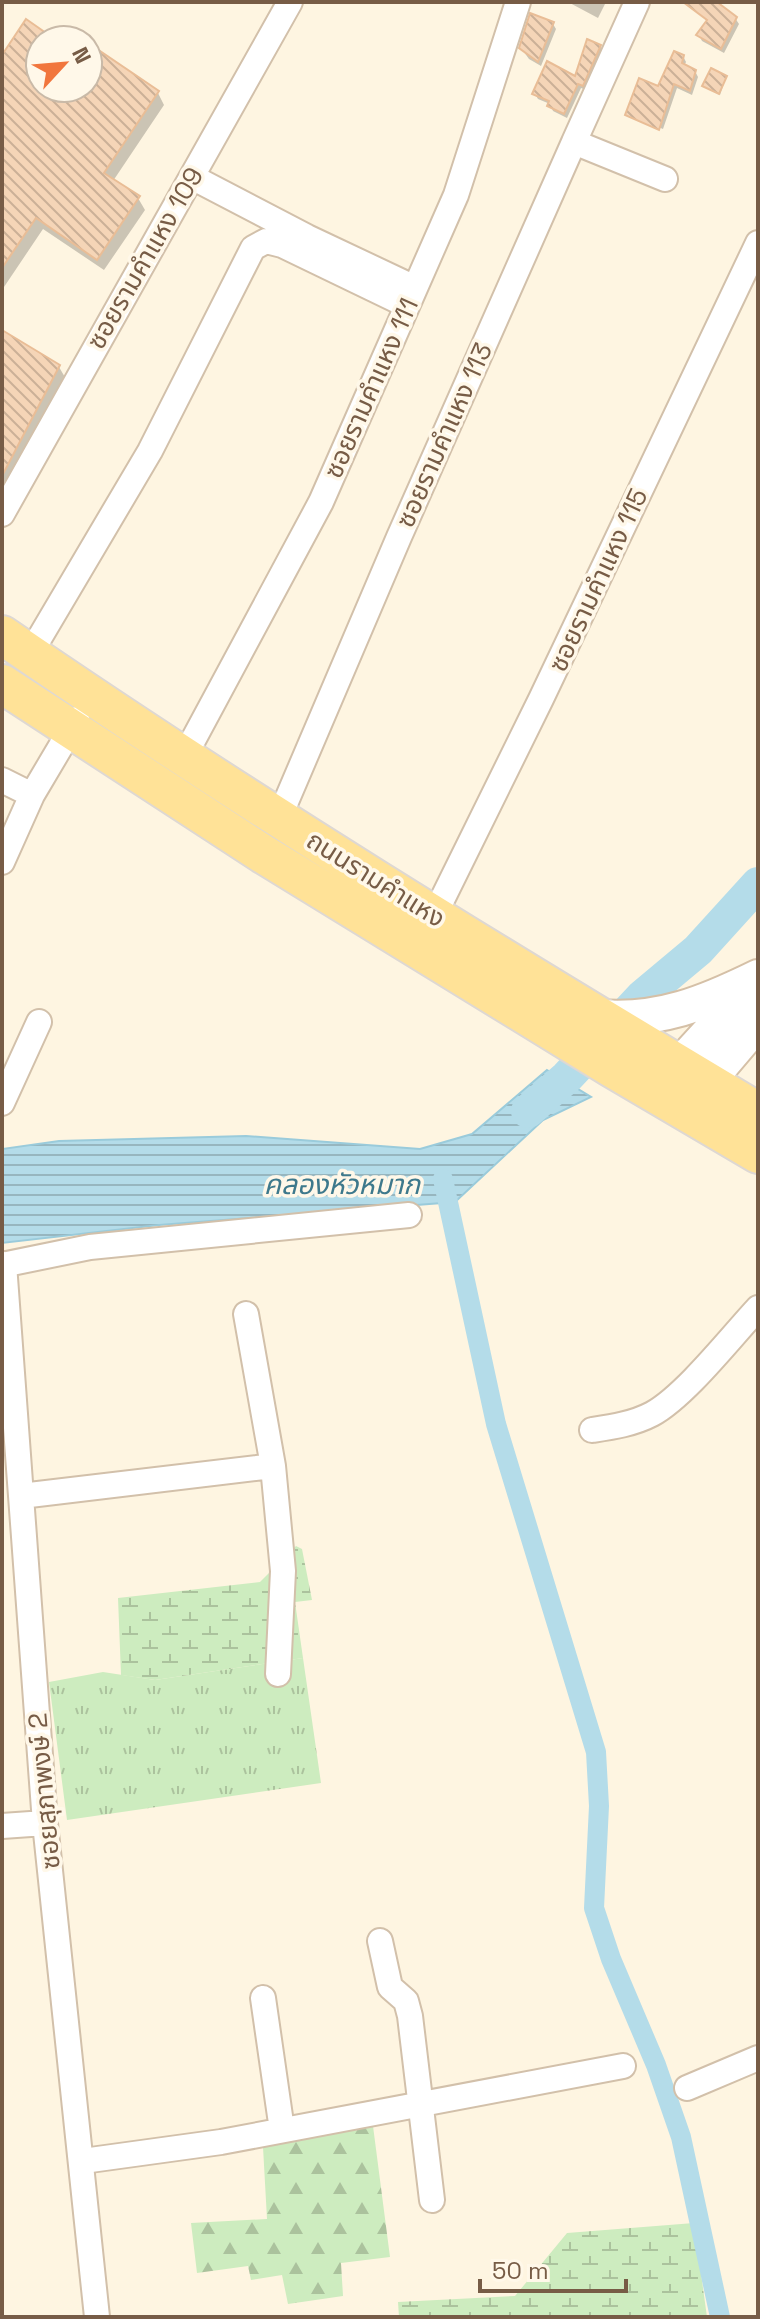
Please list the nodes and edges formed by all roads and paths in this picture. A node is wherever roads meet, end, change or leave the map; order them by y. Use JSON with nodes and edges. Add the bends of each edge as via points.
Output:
{"nodes":[{"id":1,"x":290,"y":2,"type":"edge"},
{"id":2,"x":518,"y":2,"type":"edge"},
{"id":3,"x":637,"y":2,"type":"edge"},
{"id":4,"x":574,"y":142,"type":"junction"},
{"id":5,"x":192,"y":177,"type":"junction"},
{"id":6,"x":665,"y":179,"type":"dead end"},
{"id":7,"x":758,"y":243,"type":"edge"},
{"id":8,"x":407,"y":294,"type":"junction"},
{"id":9,"x":2,"y":514,"type":"edge"},
{"id":10,"x":16,"y":644,"type":"edge"},
{"id":11,"x":2,"y":684,"type":"edge"},
{"id":12,"x":90,"y":695,"type":"junction"},
{"id":13,"x":71,"y":730,"type":"junction"},
{"id":14,"x":184,"y":757,"type":"junction"},
{"id":15,"x":2,"y":780,"type":"edge"},
{"id":16,"x":32,"y":795,"type":"junction"},
{"id":17,"x":279,"y":818,"type":"junction"},
{"id":18,"x":2,"y":862,"type":"edge"},
{"id":19,"x":434,"y":916,"type":"junction"},
{"id":20,"x":758,"y":978,"type":"edge"},
{"id":21,"x":599,"y":1017,"type":"junction"},
{"id":22,"x":39,"y":1022,"type":"dead end"},
{"id":23,"x":758,"y":1022,"type":"edge"},
{"id":24,"x":692,"y":1072,"type":"junction"},
{"id":25,"x":668,"y":1102,"type":"junction"},
{"id":26,"x":2,"y":1103,"type":"edge"},
{"id":27,"x":758,"y":1112,"type":"edge"},
{"id":28,"x":758,"y":1154,"type":"edge"},
{"id":29,"x":409,"y":1215,"type":"dead end"},
{"id":30,"x":3,"y":1264,"type":"edge"},
{"id":31,"x":758,"y":1308,"type":"edge"},
{"id":32,"x":246,"y":1314,"type":"dead end"},
{"id":33,"x":592,"y":1430,"type":"dead end"},
{"id":34,"x":273,"y":1466,"type":"junction"},
{"id":35,"x":21,"y":1496,"type":"junction"},
{"id":36,"x":278,"y":1674,"type":"dead end"},
{"id":37,"x":45,"y":1823,"type":"junction"},
{"id":38,"x":2,"y":1826,"type":"edge"},
{"id":39,"x":380,"y":1941,"type":"dead end"},
{"id":40,"x":263,"y":1998,"type":"dead end"},
{"id":41,"x":758,"y":2058,"type":"edge"},
{"id":42,"x":623,"y":2066,"type":"dead end"},
{"id":43,"x":687,"y":2088,"type":"dead end"},
{"id":44,"x":421,"y":2105,"type":"junction"},
{"id":45,"x":282,"y":2130,"type":"junction"},
{"id":46,"x":83,"y":2161,"type":"junction"},
{"id":47,"x":432,"y":2200,"type":"dead end"},
{"id":48,"x":97,"y":2317,"type":"edge"}],
"edges":[{"from":1,"to":5,"type":"street","name":"ซอยรามคำแหง 109"},
{"from":2,"to":8,"type":"street","name":"ซอยรามคำแหง 111","via":[[456,195]]},
{"from":3,"to":4,"type":"street","name":"ซอยรามคำแหง 113"},
{"from":4,"to":6,"type":"street"},
{"from":4,"to":17,"type":"street","name":"ซอยรามคำแหง 113"},
{"from":5,"to":8,"type":"street"},
{"from":5,"to":9,"type":"street","name":"ซอยรามคำแหง 109"},
{"from":7,"to":19,"type":"street","name":"ซอยรามคำแหง 115"},
{"from":8,"to":10,"type":"street","via":[[282,245],[266,241],[253,248],[150,451]]},
{"from":8,"to":14,"type":"street","name":"ซอยรามคำแหง 111","via":[[321,502]]},
{"from":10,"to":12,"type":"main road","name":"ถนนรามคำแหง"},
{"from":11,"to":13,"type":"main road","name":"ถนนรามคำแหง"},
{"from":12,"to":13,"type":"street"},
{"from":12,"to":14,"type":"main road","name":"ถนนรามคำแหง"},
{"from":13,"to":16,"type":"street"},
{"from":13,"to":25,"type":"main road","name":"ถนนรามคำแหง"},
{"from":14,"to":17,"type":"main road","name":"ถนนรามคำแหง"},
{"from":15,"to":16,"type":"street"},
{"from":16,"to":18,"type":"street"},
{"from":17,"to":19,"type":"main road","name":"ถนนรามคำแหง"},
{"from":19,"to":21,"type":"main road","name":"ถนนรามคำแหง"},
{"from":20,"to":21,"type":"street","via":[[657,1016]]},
{"from":20,"to":24,"type":"street"},
{"from":21,"to":24,"type":"main road","name":"ถนนรามคำแหง"},
{"from":22,"to":26,"type":"street"},
{"from":23,"to":24,"type":"street"},
{"from":24,"to":25,"type":"street"},
{"from":24,"to":27,"type":"main road","name":"ถนนรามคำแหง"},
{"from":25,"to":28,"type":"main road","name":"ถนนรามคำแหง"},
{"from":29,"to":30,"type":"street","via":[[90,1247]]},
{"from":30,"to":35,"type":"street","name":"ซอยสุภาพงษ์ 2"},
{"from":31,"to":33,"type":"street","via":[[675,1397],[652,1414]]},
{"from":32,"to":34,"type":"street"},
{"from":34,"to":35,"type":"street"},
{"from":34,"to":36,"type":"street","via":[[283,1571]]},
{"from":35,"to":37,"type":"street","name":"ซอยสุภาพงษ์ 2"},
{"from":37,"to":38,"type":"street"},
{"from":37,"to":46,"type":"street","name":"ซอยสุภาพงษ์ 2"},
{"from":39,"to":44,"type":"street","via":[[390,1987],[406,2001],[410,2016]]},
{"from":40,"to":45,"type":"street"},
{"from":41,"to":43,"type":"street"},
{"from":42,"to":44,"type":"street"},
{"from":44,"to":45,"type":"street"},
{"from":44,"to":47,"type":"street"},
{"from":45,"to":46,"type":"street"},
{"from":46,"to":48,"type":"street","name":"ซอยสุภาพงษ์ 2"}]}
